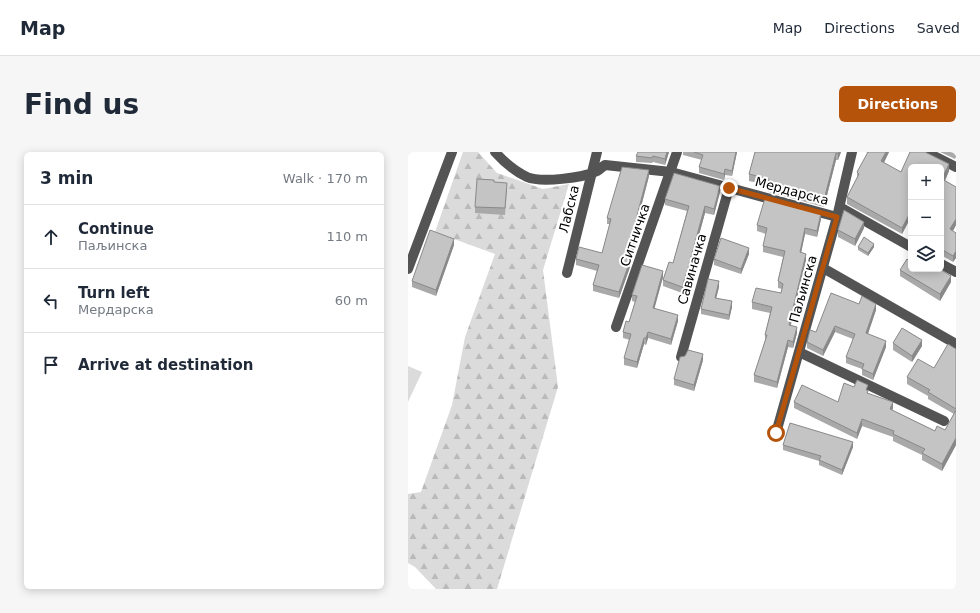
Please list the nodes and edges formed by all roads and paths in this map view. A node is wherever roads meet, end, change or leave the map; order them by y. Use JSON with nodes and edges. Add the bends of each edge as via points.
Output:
{"nodes":[{"id":1,"x":452,"y":152,"type":"edge"},
{"id":2,"x":495,"y":152,"type":"edge"},
{"id":3,"x":597,"y":152,"type":"edge"},
{"id":4,"x":677,"y":152,"type":"edge"},
{"id":5,"x":852,"y":152,"type":"edge"},
{"id":6,"x":926,"y":152,"type":"edge"},
{"id":7,"x":956,"y":167,"type":"edge"},
{"id":8,"x":670,"y":172,"type":"junction"},
{"id":9,"x":592,"y":173,"type":"junction"},
{"id":10,"x":729,"y":188,"type":"junction"},
{"id":11,"x":840,"y":207,"type":"junction"},
{"id":12,"x":837,"y":217,"type":"junction"},
{"id":13,"x":908,"y":245,"type":"edge"},
{"id":14,"x":944,"y":266,"type":"edge"},
{"id":15,"x":823,"y":268,"type":"junction"},
{"id":16,"x":408,"y":269,"type":"edge"},
{"id":17,"x":956,"y":272,"type":"edge"},
{"id":18,"x":567,"y":273,"type":"dead end"},
{"id":19,"x":616,"y":327,"type":"dead end"},
{"id":20,"x":956,"y":344,"type":"edge"},
{"id":21,"x":799,"y":352,"type":"junction"},
{"id":22,"x":681,"y":357,"type":"edge"},
{"id":23,"x":944,"y":421,"type":"dead end"},
{"id":24,"x":776,"y":433,"type":"dead end"}],
"edges":[{"from":1,"to":16,"type":"street"},
{"from":2,"to":9,"type":"street","name":"Мердарска","via":[[514,170],[533,179]]},
{"from":3,"to":9,"type":"street","name":"Лабска"},
{"from":4,"to":8,"type":"street","name":"Ситничка"},
{"from":5,"to":11,"type":"street","name":"Паљинска"},
{"from":6,"to":7,"type":"street"},
{"from":8,"to":9,"type":"street","name":"Мердарска","via":[[605,165]]},
{"from":8,"to":10,"type":"street","name":"Мердарска"},
{"from":8,"to":19,"type":"street","name":"Ситничка"},
{"from":9,"to":18,"type":"street","name":"Лабска"},
{"from":10,"to":12,"type":"street","name":"Мердарска"},
{"from":10,"to":22,"type":"street","name":"Савиначка"},
{"from":11,"to":12,"type":"street","name":"Паљинска"},
{"from":11,"to":13,"type":"street"},
{"from":12,"to":15,"type":"street","name":"Паљинска"},
{"from":14,"to":17,"type":"street"},
{"from":15,"to":20,"type":"street"},
{"from":15,"to":21,"type":"street","name":"Паљинска"},
{"from":21,"to":23,"type":"street"},
{"from":21,"to":24,"type":"street","name":"Паљинска"}]}
